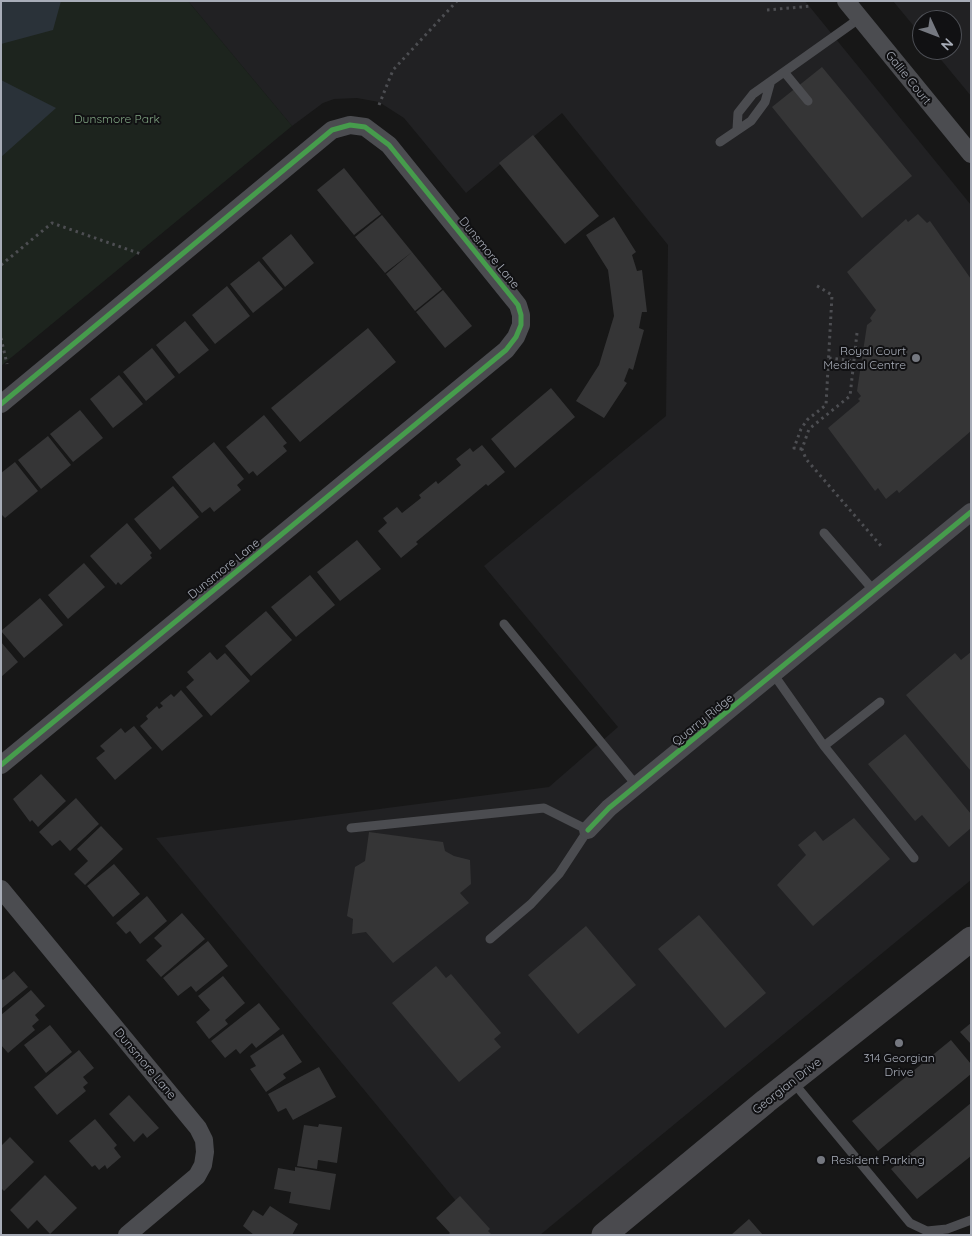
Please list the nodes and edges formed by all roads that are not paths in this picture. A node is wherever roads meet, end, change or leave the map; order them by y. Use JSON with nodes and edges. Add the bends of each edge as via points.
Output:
{"nodes":[{"id":1,"x":846,"y":1,"type":"edge"},
{"id":2,"x":860,"y":18,"type":"junction"},
{"id":3,"x":785,"y":72,"type":"junction"},
{"id":4,"x":770,"y":84,"type":"junction"},
{"id":5,"x":808,"y":101,"type":"dead end"},
{"id":6,"x":738,"y":129,"type":"junction"},
{"id":7,"x":720,"y":142,"type":"dead end"},
{"id":8,"x":971,"y":154,"type":"edge"},
{"id":9,"x":1,"y":404,"type":"edge"},
{"id":10,"x":971,"y":512,"type":"edge"},
{"id":11,"x":824,"y":533,"type":"dead end"},
{"id":12,"x":875,"y":592,"type":"junction"},
{"id":13,"x":504,"y":624,"type":"dead end"},
{"id":14,"x":774,"y":675,"type":"junction"},
{"id":15,"x":880,"y":702,"type":"dead end"},
{"id":16,"x":824,"y":746,"type":"junction"},
{"id":17,"x":1,"y":765,"type":"edge"},
{"id":18,"x":637,"y":786,"type":"junction"},
{"id":19,"x":351,"y":828,"type":"dead end"},
{"id":20,"x":588,"y":830,"type":"junction"},
{"id":21,"x":914,"y":858,"type":"dead end"},
{"id":22,"x":1,"y":889,"type":"edge"},
{"id":23,"x":490,"y":939,"type":"dead end"},
{"id":24,"x":971,"y":939,"type":"edge"},
{"id":25,"x":793,"y":1082,"type":"junction"},
{"id":26,"x":971,"y":1220,"type":"edge"},
{"id":27,"x":127,"y":1235,"type":"edge"},
{"id":28,"x":604,"y":1235,"type":"edge"}],
"edges":[{"from":1,"to":2,"type":"street","name":"Gallie Court"},
{"from":2,"to":3,"type":"lane"},
{"from":2,"to":8,"type":"street","name":"Gallie Court"},
{"from":3,"to":4,"type":"lane"},
{"from":3,"to":5,"type":"lane"},
{"from":4,"to":6,"type":"lane","via":[[766,102],[751,121]]},
{"from":4,"to":6,"type":"lane","via":[[753,94],[738,113]]},
{"from":6,"to":7,"type":"lane"},
{"from":9,"to":17,"type":"street","name":"Dunsmore Lane","via":[[332,130],[350,125],[365,126],[389,145],[518,305],[521,315],[518,331],[506,350]]},
{"from":10,"to":12,"type":"street","name":"Quarry Ridge"},
{"from":11,"to":12,"type":"lane"},
{"from":12,"to":14,"type":"street","name":"Quarry Ridge"},
{"from":13,"to":18,"type":"lane"},
{"from":14,"to":16,"type":"lane"},
{"from":14,"to":18,"type":"street","name":"Quarry Ridge"},
{"from":15,"to":16,"type":"lane"},
{"from":16,"to":21,"type":"lane"},
{"from":18,"to":20,"type":"street","name":"Quarry Ridge"},
{"from":19,"to":20,"type":"lane","via":[[544,808]]},
{"from":20,"to":23,"type":"lane","via":[[559,874],[531,904]]},
{"from":22,"to":27,"type":"street","name":"Dunsmore Lane","via":[[198,1128],[204,1140],[203,1165],[197,1176]]},
{"from":24,"to":25,"type":"main road","name":"Georgian Drive"},
{"from":25,"to":26,"type":"lane","via":[[910,1223],[927,1231]]},
{"from":25,"to":28,"type":"main road","name":"Georgian Drive"}]}
